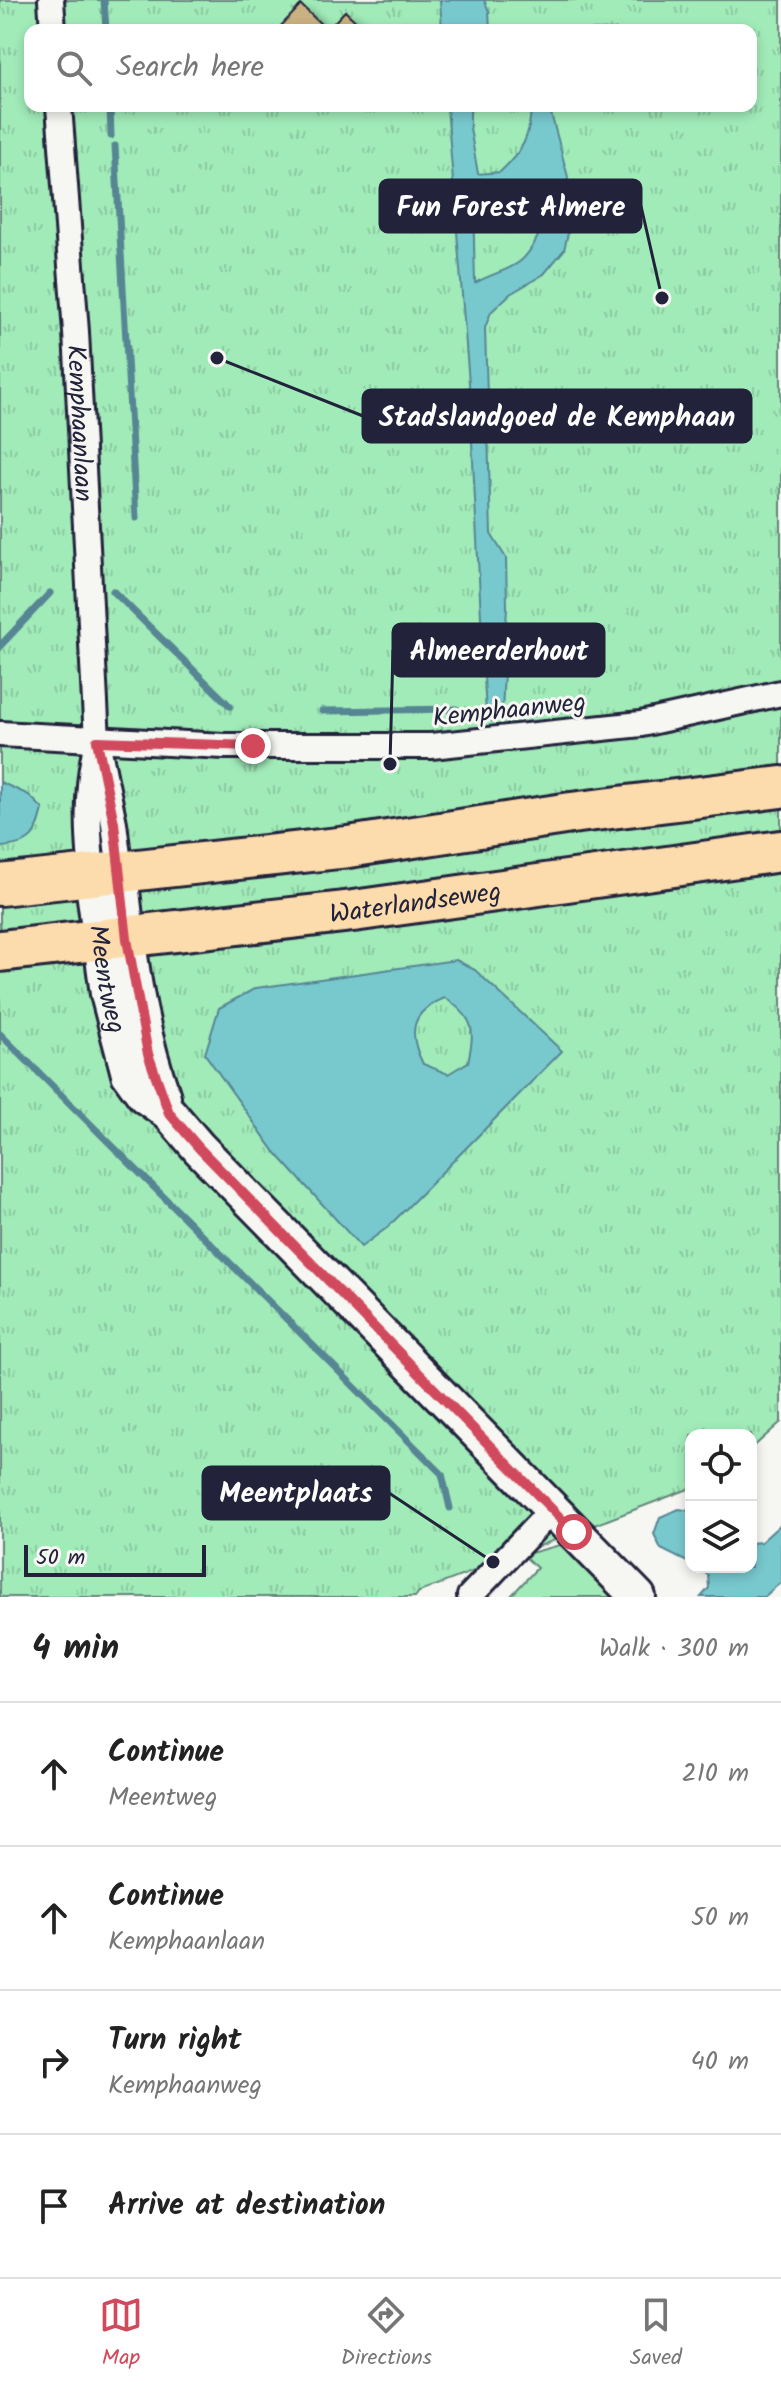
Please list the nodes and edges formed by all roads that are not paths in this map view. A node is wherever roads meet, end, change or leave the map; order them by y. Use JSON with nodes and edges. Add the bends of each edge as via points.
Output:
{"nodes":[{"id":1,"x":51,"y":0,"type":"edge"},
{"id":2,"x":53,"y":24,"type":"edge"},
{"id":3,"x":59,"y":112,"type":"edge"},
{"id":4,"x":781,"y":693,"type":"edge"},
{"id":5,"x":0,"y":734,"type":"edge"},
{"id":6,"x":97,"y":741,"type":"junction"},
{"id":7,"x":781,"y":787,"type":"edge"},
{"id":8,"x":781,"y":851,"type":"edge"},
{"id":9,"x":106,"y":874,"type":"junction"},
{"id":10,"x":0,"y":885,"type":"edge"},
{"id":11,"x":113,"y":940,"type":"junction"},
{"id":12,"x":0,"y":951,"type":"edge"},
{"id":13,"x":552,"y":1510,"type":"junction"},
{"id":14,"x":470,"y":1596,"type":"edge"},
{"id":15,"x":638,"y":1597,"type":"edge"}],
"edges":[{"from":1,"to":2,"type":"street"},
{"from":3,"to":6,"type":"street","name":"Kemphaanlaan"},
{"from":4,"to":6,"type":"street","name":"Kemphaanweg","via":[[641,724],[431,746]]},
{"from":5,"to":6,"type":"street","name":"Kemphaanweg"},
{"from":6,"to":9,"type":"street","name":"Kemphaanlaan","via":[[87,828]]},
{"from":7,"to":9,"type":"main road","via":[[348,847]]},
{"from":8,"to":11,"type":"main road","name":"Waterlandseweg"},
{"from":9,"to":10,"type":"main road"},
{"from":9,"to":11,"type":"street","name":"Kemphaanlaan"},
{"from":11,"to":12,"type":"main road","name":"Waterlandseweg"},
{"from":11,"to":13,"type":"street","name":"Meentweg","via":[[169,1113]]},
{"from":13,"to":14,"type":"street"},
{"from":13,"to":15,"type":"street","name":"Meentweg"}]}
